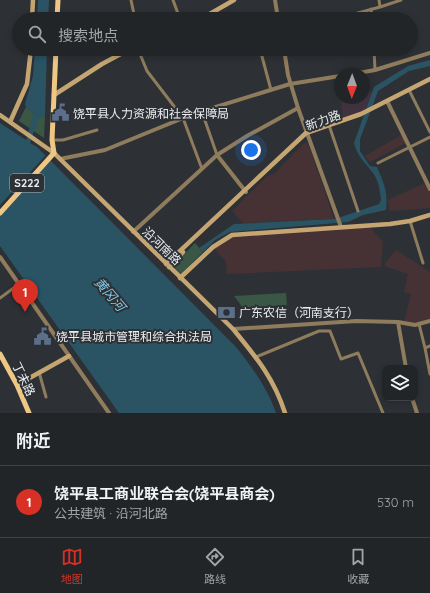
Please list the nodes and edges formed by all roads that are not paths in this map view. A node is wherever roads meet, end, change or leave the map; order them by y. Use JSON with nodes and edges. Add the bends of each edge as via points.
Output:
{"nodes":[{"id":1,"x":33,"y":0,"type":"edge"},
{"id":2,"x":58,"y":0,"type":"edge"},
{"id":3,"x":131,"y":0,"type":"edge"},
{"id":4,"x":173,"y":0,"type":"edge"},
{"id":5,"x":234,"y":0,"type":"edge"},
{"id":6,"x":275,"y":0,"type":"edge"},
{"id":7,"x":379,"y":0,"type":"edge"},
{"id":8,"x":401,"y":0,"type":"edge"},
{"id":9,"x":380,"y":7,"type":"junction"},
{"id":10,"x":372,"y":9,"type":"joint"},
{"id":11,"x":32,"y":12,"type":"edge"},
{"id":12,"x":57,"y":12,"type":"edge"},
{"id":13,"x":134,"y":12,"type":"edge"},
{"id":14,"x":177,"y":12,"type":"edge"},
{"id":15,"x":213,"y":12,"type":"edge"},
{"id":16,"x":277,"y":12,"type":"edge"},
{"id":17,"x":361,"y":12,"type":"edge"},
{"id":18,"x":430,"y":53,"type":"edge"},
{"id":19,"x":30,"y":56,"type":"edge"},
{"id":20,"x":56,"y":56,"type":"edge"},
{"id":21,"x":114,"y":56,"type":"edge"},
{"id":22,"x":141,"y":56,"type":"edge"},
{"id":23,"x":262,"y":56,"type":"edge"},
{"id":24,"x":285,"y":56,"type":"edge"},
{"id":25,"x":374,"y":56,"type":"edge"},
{"id":26,"x":375,"y":70,"type":"junction"},
{"id":27,"x":370,"y":71,"type":"edge"},
{"id":28,"x":334,"y":77,"type":"edge"},
{"id":29,"x":430,"y":80,"type":"edge"},
{"id":30,"x":290,"y":84,"type":"junction"},
{"id":31,"x":272,"y":90,"type":"junction"},
{"id":32,"x":410,"y":92,"type":"junction"},
{"id":33,"x":54,"y":95,"type":"junction"},
{"id":34,"x":388,"y":103,"type":"junction"},
{"id":35,"x":298,"y":108,"type":"junction"},
{"id":36,"x":374,"y":109,"type":"junction"},
{"id":37,"x":202,"y":112,"type":"junction"},
{"id":38,"x":0,"y":115,"type":"edge"},
{"id":39,"x":360,"y":116,"type":"junction"},
{"id":40,"x":183,"y":118,"type":"junction"},
{"id":41,"x":10,"y":122,"type":"junction"},
{"id":42,"x":330,"y":128,"type":"junction"},
{"id":43,"x":97,"y":130,"type":"dead end"},
{"id":44,"x":430,"y":132,"type":"edge"},
{"id":45,"x":306,"y":134,"type":"junction"},
{"id":46,"x":430,"y":137,"type":"edge"},
{"id":47,"x":52,"y":140,"type":"junction"},
{"id":48,"x":410,"y":147,"type":"junction"},
{"id":49,"x":54,"y":153,"type":"junction"},
{"id":50,"x":217,"y":156,"type":"junction"},
{"id":51,"x":60,"y":159,"type":"junction"},
{"id":52,"x":378,"y":163,"type":"dead end"},
{"id":53,"x":202,"y":169,"type":"junction"},
{"id":54,"x":430,"y":189,"type":"edge"},
{"id":55,"x":245,"y":191,"type":"junction"},
{"id":56,"x":0,"y":208,"type":"edge"},
{"id":57,"x":358,"y":211,"type":"dead end"},
{"id":58,"x":0,"y":212,"type":"edge"},
{"id":59,"x":430,"y":215,"type":"edge"},
{"id":60,"x":410,"y":221,"type":"junction"},
{"id":61,"x":340,"y":227,"type":"junction"},
{"id":62,"x":133,"y":232,"type":"junction"},
{"id":63,"x":0,"y":257,"type":"edge"},
{"id":64,"x":423,"y":263,"type":"dead end"},
{"id":65,"x":168,"y":266,"type":"junction"},
{"id":66,"x":180,"y":278,"type":"junction"},
{"id":67,"x":19,"y":284,"type":"junction"},
{"id":68,"x":0,"y":298,"type":"edge"},
{"id":69,"x":430,"y":321,"type":"edge"},
{"id":70,"x":398,"y":322,"type":"junction"},
{"id":71,"x":419,"y":324,"type":"junction"},
{"id":72,"x":233,"y":329,"type":"junction"},
{"id":73,"x":430,"y":346,"type":"edge"},
{"id":74,"x":425,"y":348,"type":"junction"},
{"id":75,"x":0,"y":354,"type":"edge"},
{"id":76,"x":69,"y":356,"type":"junction"},
{"id":77,"x":256,"y":356,"type":"junction"},
{"id":78,"x":2,"y":360,"type":"edge"},
{"id":79,"x":405,"y":365,"type":"edge"},
{"id":80,"x":39,"y":372,"type":"junction"},
{"id":81,"x":430,"y":374,"type":"edge"},
{"id":82,"x":17,"y":386,"type":"junction"},
{"id":83,"x":46,"y":397,"type":"dead end"},
{"id":84,"x":413,"y":401,"type":"edge"},
{"id":85,"x":29,"y":413,"type":"edge"},
{"id":86,"x":109,"y":413,"type":"edge"},
{"id":87,"x":285,"y":413,"type":"edge"},
{"id":88,"x":383,"y":413,"type":"edge"},
{"id":89,"x":417,"y":413,"type":"edge"}],
"edges":[{"from":1,"to":11,"type":"main road"},
{"from":2,"to":12,"type":"main road"},
{"from":3,"to":13,"type":"street"},
{"from":4,"to":14,"type":"street"},
{"from":5,"to":15,"type":"main road"},
{"from":6,"to":16,"type":"street"},
{"from":7,"to":9,"type":"street"},
{"from":8,"to":9,"type":"street"},
{"from":9,"to":10,"type":"street"},
{"from":10,"to":17,"type":"street"},
{"from":18,"to":26,"type":"street"},
{"from":19,"to":41,"type":"main road","via":[[27,84]]},
{"from":20,"to":33,"type":"main road"},
{"from":21,"to":33,"type":"main road"},
{"from":22,"to":40,"type":"street","via":[[147,71]]},
{"from":23,"to":31,"type":"street"},
{"from":24,"to":30,"type":"street"},
{"from":25,"to":26,"type":"street"},
{"from":26,"to":27,"type":"street"},
{"from":28,"to":30,"type":"street"},
{"from":29,"to":32,"type":"main road","name":"新力路"},
{"from":29,"to":36,"type":"main road"},
{"from":30,"to":31,"type":"street"},
{"from":30,"to":35,"type":"street"},
{"from":31,"to":37,"type":"street"},
{"from":32,"to":34,"type":"main road","name":"新力路"},
{"from":32,"to":44,"type":"street"},
{"from":33,"to":47,"type":"main road"},
{"from":34,"to":36,"type":"main road","name":"新力路"},
{"from":34,"to":48,"type":"street"},
{"from":35,"to":45,"type":"street"},
{"from":35,"to":50,"type":"street"},
{"from":36,"to":39,"type":"main road","name":"新力路"},
{"from":37,"to":40,"type":"street"},
{"from":37,"to":50,"type":"street"},
{"from":38,"to":41,"type":"main road","name":"沿河南路"},
{"from":39,"to":42,"type":"main road","name":"新力路"},
{"from":39,"to":45,"type":"main road"},
{"from":40,"to":51,"type":"street","via":[[105,150]]},
{"from":40,"to":53,"type":"street"},
{"from":41,"to":49,"type":"main road","name":"沿河南路"},
{"from":42,"to":45,"type":"main road","name":"新力路"},
{"from":42,"to":57,"type":"street"},
{"from":43,"to":47,"type":"street","via":[[63,140]]},
{"from":45,"to":55,"type":"main road","name":"新力路"},
{"from":45,"to":61,"type":"street"},
{"from":46,"to":48,"type":"street"},
{"from":47,"to":49,"type":"main road"},
{"from":48,"to":52,"type":"street"},
{"from":48,"to":54,"type":"street"},
{"from":49,"to":51,"type":"main road","name":"沿河南路"},
{"from":49,"to":56,"type":"main road","number":"S222","via":[[47,156]]},
{"from":49,"to":58,"type":"main road","number":"S222"},
{"from":50,"to":53,"type":"street"},
{"from":50,"to":55,"type":"street"},
{"from":51,"to":62,"type":"main road","name":"沿河南路"},
{"from":53,"to":62,"type":"street"},
{"from":55,"to":65,"type":"main road","name":"新力路"},
{"from":59,"to":60,"type":"main road"},
{"from":60,"to":61,"type":"main road"},
{"from":60,"to":64,"type":"street"},
{"from":61,"to":66,"type":"main road","via":[[232,235],[213,247]]},
{"from":62,"to":65,"type":"main road","name":"沿河南路"},
{"from":63,"to":67,"type":"street"},
{"from":65,"to":66,"type":"main road","name":"沿河南路"},
{"from":66,"to":72,"type":"main road","name":"沿河南路"},
{"from":67,"to":68,"type":"street"},
{"from":67,"to":76,"type":"street"},
{"from":69,"to":71,"type":"street"},
{"from":70,"to":71,"type":"street"},
{"from":70,"to":72,"type":"street","via":[[326,322]]},
{"from":70,"to":79,"type":"street"},
{"from":71,"to":74,"type":"street"},
{"from":72,"to":77,"type":"main road","name":"沿河南路"},
{"from":73,"to":74,"type":"street"},
{"from":74,"to":81,"type":"street"},
{"from":75,"to":78,"type":"main road","name":"丁未路"},
{"from":76,"to":80,"type":"main road"},
{"from":76,"to":86,"type":"street"},
{"from":77,"to":87,"type":"main road","name":"沿河南路","via":[[273,383]]},
{"from":77,"to":88,"type":"street","via":[[319,331],[330,331],[341,360],[358,353]]},
{"from":78,"to":82,"type":"main road","name":"丁未路"},
{"from":80,"to":82,"type":"main road"},
{"from":80,"to":83,"type":"street"},
{"from":82,"to":85,"type":"main road","name":"丁未路"},
{"from":84,"to":89,"type":"street"}]}
